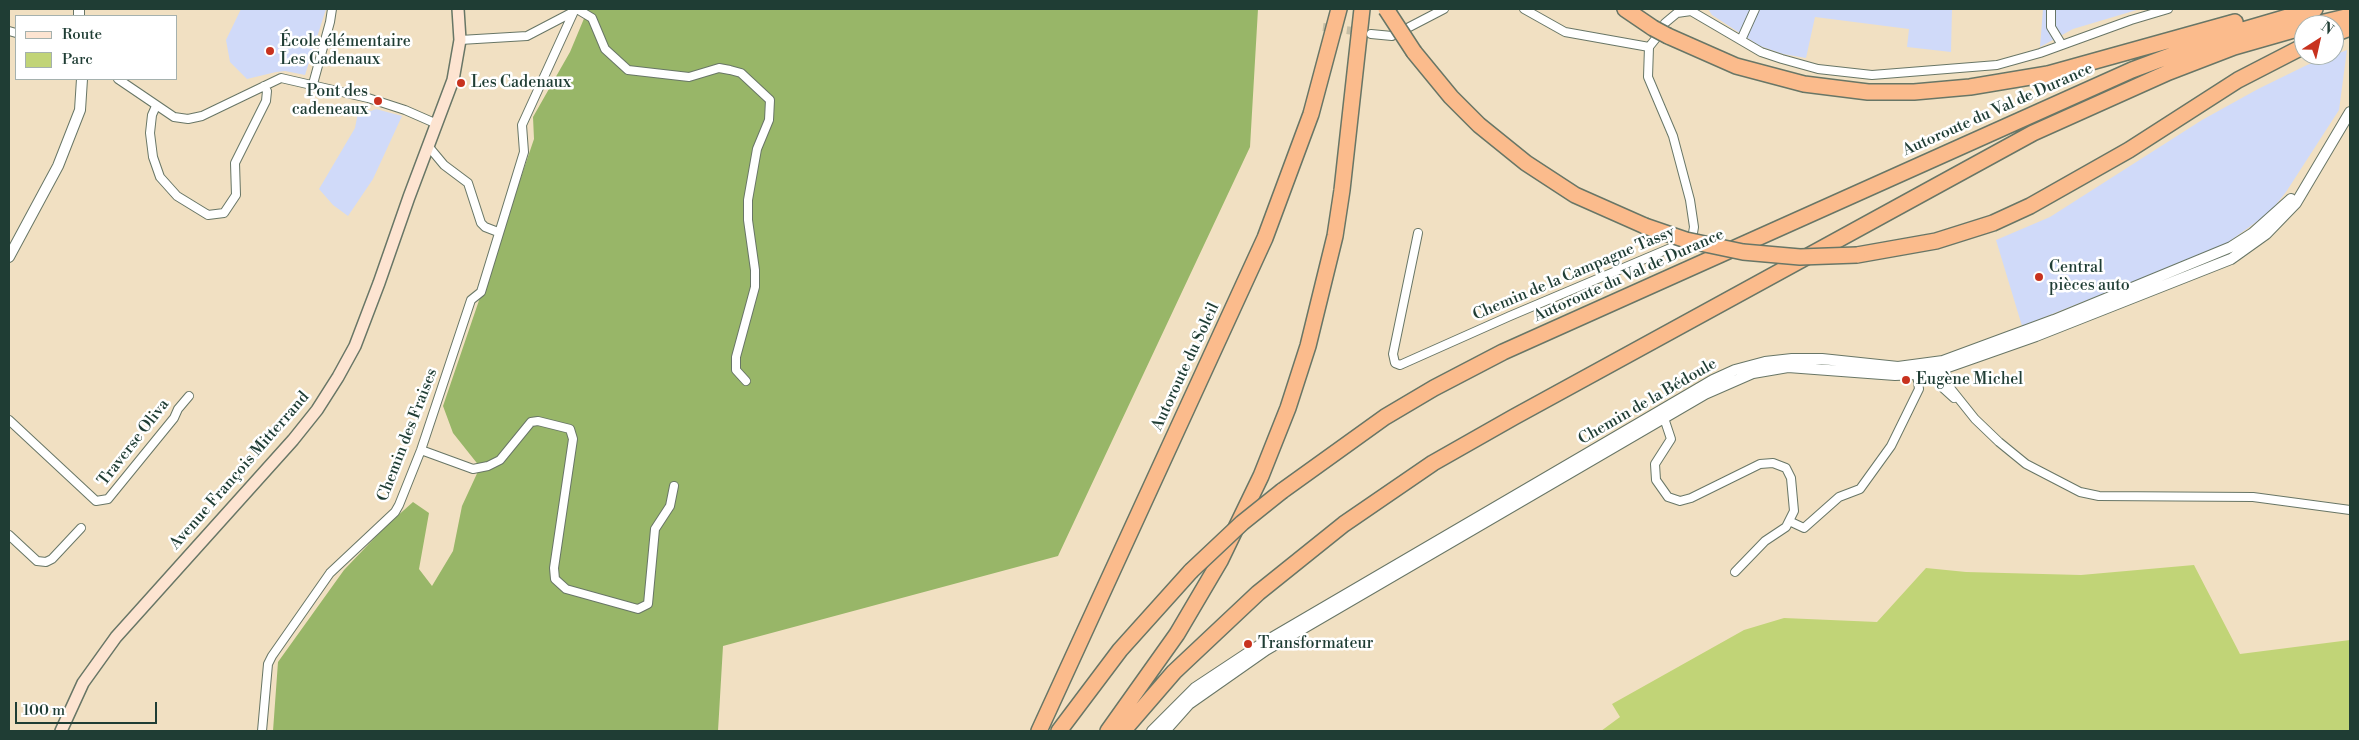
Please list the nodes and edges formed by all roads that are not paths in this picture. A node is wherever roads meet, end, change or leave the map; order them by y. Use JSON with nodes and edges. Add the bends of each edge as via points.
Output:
{"nodes":[{"id":1,"x":332,"y":9,"type":"edge"},
{"id":2,"x":458,"y":9,"type":"edge"},
{"id":3,"x":1339,"y":9,"type":"edge"},
{"id":4,"x":1362,"y":9,"type":"edge"},
{"id":5,"x":1386,"y":9,"type":"edge"},
{"id":6,"x":1444,"y":9,"type":"edge"},
{"id":7,"x":1524,"y":9,"type":"edge"},
{"id":8,"x":1625,"y":9,"type":"edge"},
{"id":9,"x":1755,"y":9,"type":"edge"},
{"id":10,"x":2051,"y":9,"type":"edge"},
{"id":11,"x":2168,"y":9,"type":"edge"},
{"id":12,"x":2282,"y":9,"type":"edge"},
{"id":13,"x":2315,"y":9,"type":"edge"},
{"id":14,"x":575,"y":10,"type":"edge"},
{"id":15,"x":2294,"y":30,"type":"edge"},
{"id":16,"x":1661,"y":31,"type":"junction"},
{"id":17,"x":1371,"y":34,"type":"tunnel mouth"},
{"id":18,"x":460,"y":40,"type":"junction"},
{"id":19,"x":1741,"y":40,"type":"junction"},
{"id":20,"x":2062,"y":45,"type":"junction"},
{"id":21,"x":1649,"y":47,"type":"junction"},
{"id":22,"x":2294,"y":51,"type":"edge"},
{"id":23,"x":82,"y":80,"type":"edge"},
{"id":24,"x":119,"y":80,"type":"edge"},
{"id":25,"x":313,"y":84,"type":"junction"},
{"id":26,"x":264,"y":86,"type":"junction"},
{"id":27,"x":156,"y":106,"type":"junction"},
{"id":28,"x":2350,"y":112,"type":"edge"},
{"id":29,"x":2350,"y":116,"type":"edge"},
{"id":30,"x":437,"y":124,"type":"junction"},
{"id":31,"x":2341,"y":126,"type":"junction"},
{"id":32,"x":429,"y":147,"type":"junction"},
{"id":33,"x":498,"y":232,"type":"junction"},
{"id":34,"x":1418,"y":233,"type":"dead end"},
{"id":35,"x":9,"y":256,"type":"edge"},
{"id":36,"x":1944,"y":364,"type":"junction"},
{"id":37,"x":1928,"y":368,"type":"junction"},
{"id":38,"x":1917,"y":374,"type":"junction"},
{"id":39,"x":746,"y":381,"type":"dead end"},
{"id":40,"x":189,"y":396,"type":"dead end"},
{"id":41,"x":1965,"y":408,"type":"junction"},
{"id":42,"x":1663,"y":414,"type":"junction"},
{"id":43,"x":9,"y":420,"type":"edge"},
{"id":44,"x":421,"y":450,"type":"junction"},
{"id":45,"x":674,"y":486,"type":"dead end"},
{"id":46,"x":2350,"y":510,"type":"edge"},
{"id":47,"x":1789,"y":521,"type":"junction"},
{"id":48,"x":81,"y":528,"type":"dead end"},
{"id":49,"x":9,"y":535,"type":"edge"},
{"id":50,"x":1735,"y":572,"type":"dead end"},
{"id":51,"x":61,"y":731,"type":"edge"},
{"id":52,"x":262,"y":731,"type":"edge"},
{"id":53,"x":1039,"y":731,"type":"edge"},
{"id":54,"x":1059,"y":731,"type":"edge"},
{"id":55,"x":1108,"y":731,"type":"edge"},
{"id":56,"x":1123,"y":731,"type":"edge"},
{"id":57,"x":1152,"y":731,"type":"edge"},
{"id":58,"x":1165,"y":731,"type":"edge"}],
"edges":[{"from":1,"to":25,"type":"street"},
{"from":2,"to":18,"type":"main road","name":"Avenue François Mitterrand"},
{"from":3,"to":53,"type":"highway","name":"Autoroute du Soleil","via":[[1311,114],[1265,238]]},
{"from":4,"to":55,"type":"highway","via":[[1335,236],[1318,311],[1288,408],[1261,476],[1220,561],[1177,634]]},
{"from":5,"to":22,"type":"highway","bridge":true,"via":[[1414,52],[1479,125],[1520,159],[1575,194],[1644,226],[1686,240],[1743,252],[1800,257],[1857,255],[1936,241],[1993,223],[2030,206],[2129,150],[2238,80]]},
{"from":6,"to":17,"type":"street","via":[[1392,36]]},
{"from":7,"to":21,"type":"street","via":[[1565,32]]},
{"from":8,"to":16,"type":"highway"},
{"from":9,"to":19,"type":"street"},
{"from":10,"to":20,"type":"street","via":[[2051,27]]},
{"from":11,"to":20,"type":"street"},
{"from":12,"to":16,"type":"highway","via":[[2048,74],[1970,88],[1914,92],[1831,89],[1769,76],[1701,52]]},
{"from":13,"to":54,"type":"highway","name":"Autoroute du Val de Durance","bridge":true,"via":[[2226,35],[2132,70],[1503,352],[1434,388],[1341,446],[1242,523],[1191,571],[1120,650]]},
{"from":14,"to":18,"type":"street","via":[[527,36]]},
{"from":14,"to":33,"type":"street","name":"Chemin des Fraises","via":[[522,125],[524,152]]},
{"from":14,"to":39,"type":"street","via":[[592,18],[605,49],[628,70],[688,76],[719,68],[730,70],[741,73],[770,100],[769,120],[757,149],[748,200],[755,287],[736,357],[736,370]]},
{"from":15,"to":56,"type":"highway","name":"Autoroute du Val de Durance","via":[[2234,47],[2169,72],[2033,133],[1433,463],[1344,524],[1258,593],[1174,672]]},
{"from":16,"to":19,"type":"street","via":[[1677,13],[1691,11]]},
{"from":16,"to":21,"type":"street"},
{"from":18,"to":30,"type":"main road","name":"Avenue François Mitterrand","via":[[453,80]]},
{"from":19,"to":20,"type":"street","via":[[1761,52],[1805,67],[1872,75],[1985,67]]},
{"from":21,"to":34,"type":"street","name":"Chemin de la Campagne Tassy","via":[[1648,77],[1673,136],[1693,215],[1693,233],[1685,243],[1400,365],[1395,363],[1393,354]]},
{"from":23,"to":35,"type":"street","via":[[80,110],[58,166]]},
{"from":24,"to":27,"type":"street"},
{"from":25,"to":26,"type":"street","via":[[280,78]]},
{"from":25,"to":30,"type":"street","via":[[368,98]]},
{"from":26,"to":27,"type":"street","via":[[202,116],[188,119],[174,117]]},
{"from":26,"to":27,"type":"street","via":[[266,102],[235,163],[236,195],[224,213],[208,215],[177,196],[160,177],[151,140],[152,114]]},
{"from":28,"to":31,"type":"street","name":"Chemin de la Bédoule"},
{"from":29,"to":31,"type":"street","name":"Chemin de la Bédoule"},
{"from":30,"to":32,"type":"main road","name":"Avenue François Mitterrand"},
{"from":31,"to":36,"type":"street","name":"Chemin de la Bédoule","via":[[2310,179],[2281,210],[2231,247]]},
{"from":32,"to":33,"type":"street","via":[[444,165],[468,183],[481,223]]},
{"from":32,"to":51,"type":"main road","name":"Avenue François Mitterrand","via":[[355,346],[317,410],[116,636],[83,684]]},
{"from":33,"to":44,"type":"street","name":"Chemin des Fraises","via":[[481,292],[471,300]]},
{"from":36,"to":37,"type":"street","name":"Chemin de la Bédoule"},
{"from":36,"to":41,"type":"street","via":[[1951,389]]},
{"from":37,"to":38,"type":"street","name":"Chemin de la Bédoule"},
{"from":37,"to":41,"type":"street","via":[[1943,388]]},
{"from":37,"to":42,"type":"street","name":"Chemin de la Bédoule","via":[[1822,359],[1765,362],[1713,380]]},
{"from":38,"to":42,"type":"street","name":"Chemin de la Bédoule","via":[[1788,367],[1753,374]]},
{"from":38,"to":47,"type":"street","via":[[1918,389],[1891,446],[1860,489],[1839,497],[1804,528]]},
{"from":40,"to":43,"type":"street","name":"Traverse Oliva","via":[[108,499],[96,501]]},
{"from":41,"to":46,"type":"street","via":[[2026,464],[2086,494],[2254,497]]},
{"from":42,"to":47,"type":"street","via":[[1671,439],[1655,464],[1656,480],[1668,497],[1680,501],[1691,498],[1760,464],[1773,463],[1786,468],[1791,478],[1794,511]]},
{"from":42,"to":57,"type":"street","name":"Chemin de la Bédoule","via":[[1263,643],[1195,688]]},
{"from":42,"to":58,"type":"street","name":"Chemin de la Bédoule","via":[[1231,672],[1189,704]]},
{"from":44,"to":45,"type":"street","via":[[473,469],[500,460],[531,422],[570,429],[574,439],[555,579],[566,589],[638,609],[648,604],[655,530],[670,506]]},
{"from":44,"to":52,"type":"street","name":"Chemin des Fraises","via":[[395,512],[330,573],[272,656],[268,664]]},
{"from":47,"to":50,"type":"street","via":[[1786,527],[1765,540]]},
{"from":48,"to":49,"type":"street","via":[[46,562],[38,561]]}]}
